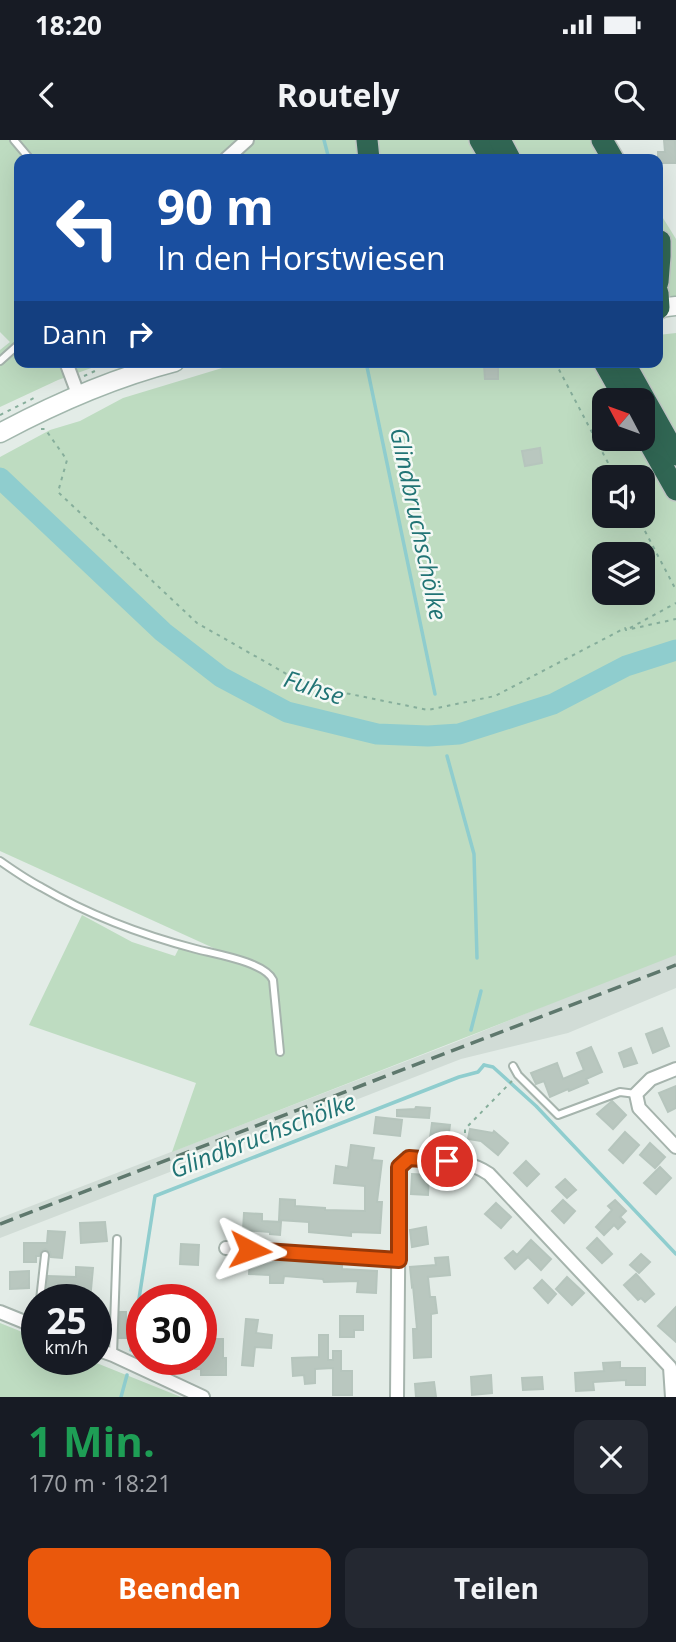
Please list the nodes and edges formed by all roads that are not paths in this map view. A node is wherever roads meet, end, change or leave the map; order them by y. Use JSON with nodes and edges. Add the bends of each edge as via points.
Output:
{"nodes":[{"id":1,"x":13,"y":140,"type":"edge"},
{"id":2,"x":247,"y":140,"type":"edge"},
{"id":3,"x":480,"y":140,"type":"edge"},
{"id":4,"x":502,"y":149,"type":"edge"},
{"id":5,"x":26,"y":154,"type":"edge"},
{"id":6,"x":232,"y":154,"type":"edge"},
{"id":7,"x":663,"y":246,"type":"edge"},
{"id":8,"x":676,"y":270,"type":"edge"},
{"id":9,"x":14,"y":348,"type":"edge"},
{"id":10,"x":0,"y":360,"type":"edge"},
{"id":11,"x":68,"y":368,"type":"edge"},
{"id":12,"x":153,"y":368,"type":"edge"},
{"id":13,"x":613,"y":368,"type":"edge"},
{"id":14,"x":615,"y":368,"type":"edge"},
{"id":15,"x":621,"y":388,"type":"edge"},
{"id":16,"x":78,"y":394,"type":"junction"},
{"id":17,"x":0,"y":433,"type":"edge"},
{"id":18,"x":654,"y":452,"type":"edge"},
{"id":19,"x":676,"y":455,"type":"edge"},
{"id":20,"x":676,"y":491,"type":"edge"},
{"id":21,"x":0,"y":861,"type":"edge"},
{"id":22,"x":280,"y":1052,"type":"dead end"},
{"id":23,"x":513,"y":1066,"type":"dead end"},
{"id":24,"x":676,"y":1069,"type":"edge"},
{"id":25,"x":636,"y":1094,"type":"junction"},
{"id":26,"x":676,"y":1147,"type":"edge"},
{"id":27,"x":117,"y":1238,"type":"dead end"},
{"id":28,"x":226,"y":1248,"type":"dead end"},
{"id":29,"x":45,"y":1255,"type":"dead end"},
{"id":30,"x":399,"y":1260,"type":"junction"},
{"id":31,"x":42,"y":1284,"type":"edge"},
{"id":32,"x":0,"y":1311,"type":"edge"},
{"id":33,"x":21,"y":1320,"type":"edge"},
{"id":34,"x":113,"y":1355,"type":"joint"},
{"id":35,"x":203,"y":1397,"type":"edge"},
{"id":36,"x":397,"y":1397,"type":"edge"},
{"id":37,"x":672,"y":1397,"type":"edge"}],
"edges":[{"from":1,"to":5,"type":"lane"},
{"from":2,"to":6,"type":"street"},
{"from":3,"to":4,"type":"highway"},
{"from":7,"to":8,"type":"highway"},
{"from":9,"to":10,"type":"lane"},
{"from":11,"to":16,"type":"street"},
{"from":12,"to":16,"type":"main road"},
{"from":13,"to":15,"type":"highway"},
{"from":14,"to":19,"type":"highway"},
{"from":16,"to":17,"type":"main road"},
{"from":18,"to":20,"type":"highway"},
{"from":21,"to":22,"type":"lane","via":[[41,888],[106,919],[270,973]]},
{"from":23,"to":25,"type":"lane","via":[[558,1115],[620,1092]]},
{"from":24,"to":25,"type":"street","via":[[651,1079]]},
{"from":25,"to":26,"type":"street","via":[[639,1108]]},
{"from":27,"to":34,"type":"lane"},
{"from":28,"to":30,"type":"street"},
{"from":29,"to":31,"type":"lane"},
{"from":30,"to":36,"type":"street"},
{"from":30,"to":37,"type":"street","via":[[399,1167],[409,1158],[477,1166],[670,1367]]},
{"from":32,"to":33,"type":"street"},
{"from":34,"to":35,"type":"street"}]}
